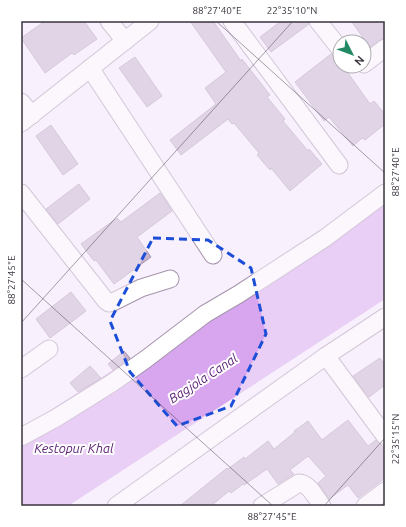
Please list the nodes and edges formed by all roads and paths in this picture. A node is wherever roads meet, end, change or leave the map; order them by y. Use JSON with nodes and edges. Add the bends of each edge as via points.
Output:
{"nodes":[{"id":1,"x":109,"y":21,"type":"edge"},
{"id":2,"x":150,"y":21,"type":"edge"},
{"id":3,"x":232,"y":21,"type":"edge"},
{"id":4,"x":318,"y":21,"type":"edge"},
{"id":5,"x":332,"y":39,"type":"edge"},
{"id":6,"x":125,"y":41,"type":"junction"},
{"id":7,"x":385,"y":48,"type":"edge"},
{"id":8,"x":372,"y":58,"type":"edge"},
{"id":9,"x":90,"y":68,"type":"junction"},
{"id":10,"x":21,"y":102,"type":"edge"},
{"id":11,"x":26,"y":119,"type":"edge"},
{"id":12,"x":339,"y":165,"type":"dead end"},
{"id":13,"x":21,"y":193,"type":"edge"},
{"id":14,"x":385,"y":193,"type":"edge"},
{"id":15,"x":213,"y":255,"type":"dead end"},
{"id":16,"x":170,"y":279,"type":"dead end"},
{"id":17,"x":385,"y":317,"type":"edge"},
{"id":18,"x":49,"y":349,"type":"dead end"},
{"id":19,"x":326,"y":356,"type":"junction"},
{"id":20,"x":21,"y":369,"type":"edge"},
{"id":21,"x":385,"y":436,"type":"edge"},
{"id":22,"x":21,"y":437,"type":"edge"},
{"id":23,"x":385,"y":491,"type":"edge"},
{"id":24,"x":126,"y":503,"type":"edge"},
{"id":25,"x":262,"y":506,"type":"edge"},
{"id":26,"x":322,"y":506,"type":"edge"},
{"id":27,"x":365,"y":506,"type":"edge"}],
"edges":[{"from":1,"to":6,"type":"street"},
{"from":2,"to":6,"type":"street"},
{"from":3,"to":12,"type":"street"},
{"from":4,"to":5,"type":"street"},
{"from":6,"to":9,"type":"street"},
{"from":7,"to":8,"type":"street"},
{"from":9,"to":11,"type":"street"},
{"from":9,"to":15,"type":"street"},
{"from":10,"to":11,"type":"street"},
{"from":13,"to":16,"type":"street","via":[[109,303],[141,288]]},
{"from":14,"to":22,"type":"street","via":[[325,238],[205,314],[112,383]]},
{"from":17,"to":19,"type":"street"},
{"from":18,"to":20,"type":"street"},
{"from":19,"to":21,"type":"street"},
{"from":19,"to":24,"type":"street"},
{"from":23,"to":27,"type":"street"},
{"from":25,"to":26,"type":"street","via":[[303,483]]}]}
